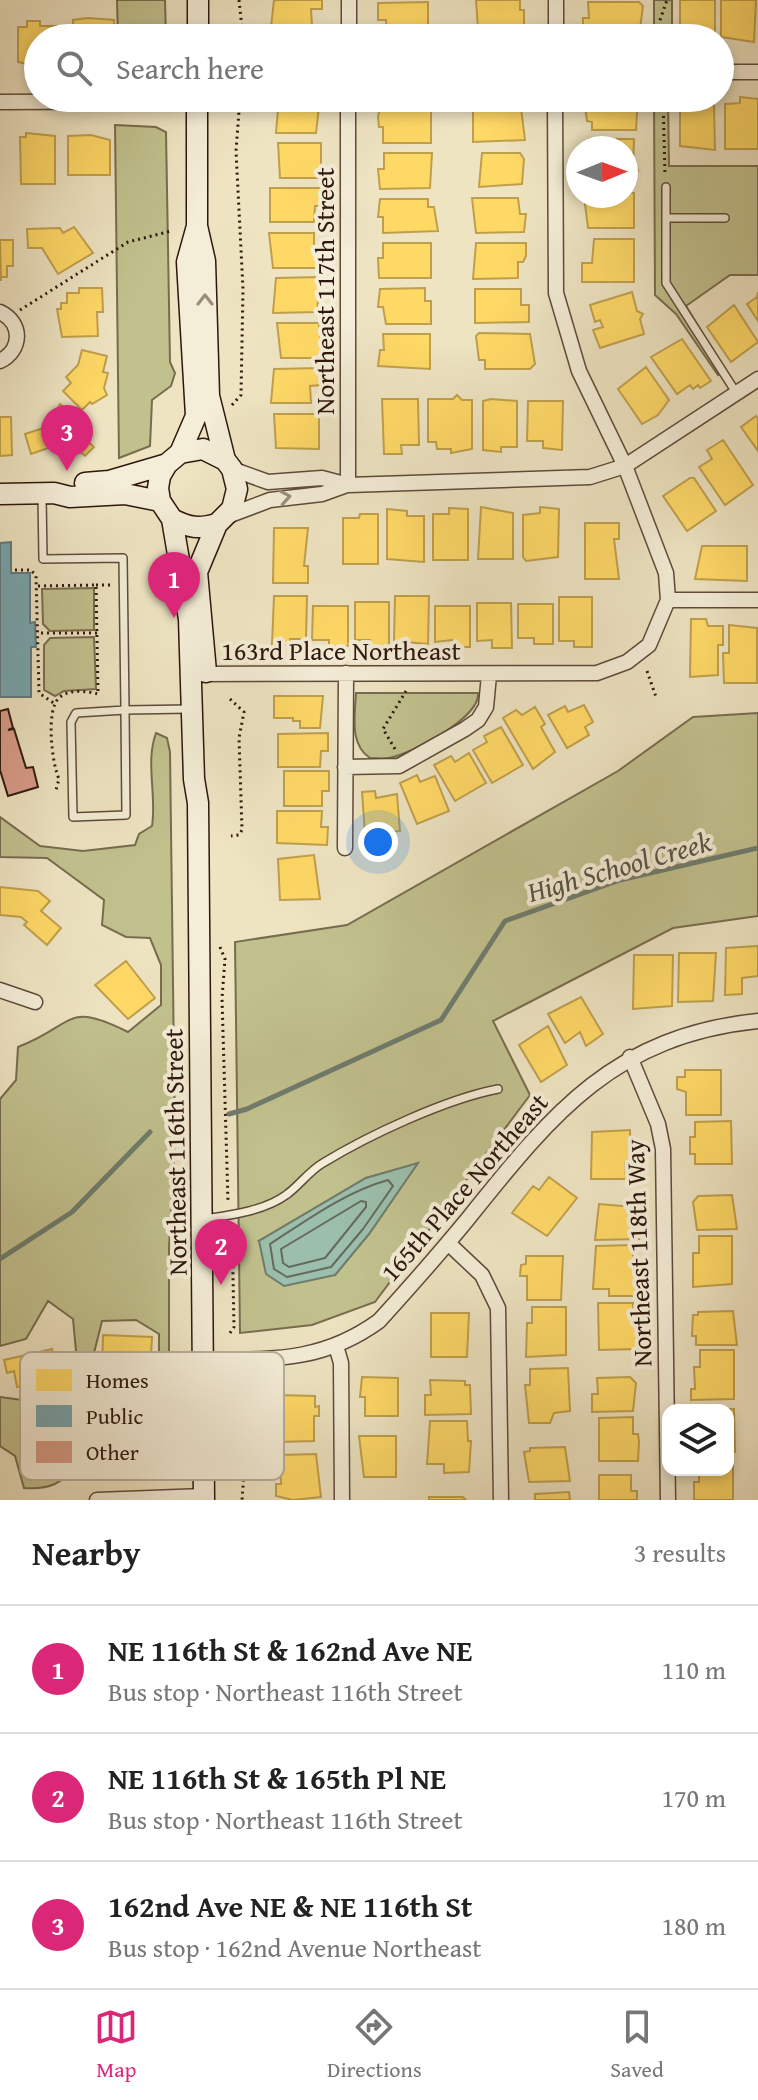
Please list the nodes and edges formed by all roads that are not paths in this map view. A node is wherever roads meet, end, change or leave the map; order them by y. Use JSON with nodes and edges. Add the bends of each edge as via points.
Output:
{"nodes":[{"id":1,"x":198,"y":0,"type":"edge"},
{"id":2,"x":349,"y":0,"type":"edge"},
{"id":3,"x":556,"y":0,"type":"edge"},
{"id":4,"x":198,"y":24,"type":"edge"},
{"id":5,"x":349,"y":24,"type":"edge"},
{"id":6,"x":556,"y":24,"type":"edge"},
{"id":7,"x":734,"y":72,"type":"edge"},
{"id":8,"x":758,"y":72,"type":"edge"},
{"id":9,"x":0,"y":102,"type":"edge"},
{"id":10,"x":24,"y":102,"type":"edge"},
{"id":11,"x":197,"y":112,"type":"edge"},
{"id":12,"x":348,"y":112,"type":"edge"},
{"id":13,"x":555,"y":112,"type":"edge"},
{"id":14,"x":666,"y":187,"type":"road end"},
{"id":15,"x":666,"y":218,"type":"junction"},
{"id":16,"x":725,"y":218,"type":"dead end"},
{"id":17,"x":197,"y":226,"type":"junction"},
{"id":18,"x":0,"y":312,"type":"edge"},
{"id":19,"x":0,"y":361,"type":"edge"},
{"id":20,"x":758,"y":379,"type":"edge"},
{"id":21,"x":737,"y":394,"type":"junction"},
{"id":22,"x":173,"y":459,"type":"junction"},
{"id":23,"x":228,"y":464,"type":"junction"},
{"id":24,"x":625,"y":466,"type":"junction"},
{"id":25,"x":348,"y":485,"type":"junction"},
{"id":26,"x":48,"y":493,"type":"junction"},
{"id":27,"x":0,"y":494,"type":"edge"},
{"id":28,"x":160,"y":501,"type":"junction"},
{"id":29,"x":172,"y":519,"type":"junction"},
{"id":30,"x":221,"y":521,"type":"junction"},
{"id":31,"x":668,"y":600,"type":"junction"},
{"id":32,"x":758,"y":600,"type":"edge"},
{"id":33,"x":346,"y":673,"type":"junction"},
{"id":34,"x":199,"y":674,"type":"junction"},
{"id":35,"x":489,"y":675,"type":"junction"},
{"id":36,"x":192,"y":709,"type":"junction"},
{"id":37,"x":125,"y":710,"type":"junction"},
{"id":38,"x":345,"y":767,"type":"junction"},
{"id":39,"x":198,"y":803,"type":"junction"},
{"id":40,"x":345,"y":848,"type":"dead end"},
{"id":41,"x":0,"y":990,"type":"edge"},
{"id":42,"x":35,"y":1002,"type":"dead end"},
{"id":43,"x":758,"y":1021,"type":"edge"},
{"id":44,"x":630,"y":1057,"type":"junction"},
{"id":45,"x":498,"y":1089,"type":"dead end"},
{"id":46,"x":202,"y":1220,"type":"junction"},
{"id":47,"x":448,"y":1243,"type":"junction"},
{"id":48,"x":336,"y":1346,"type":"junction"},
{"id":49,"x":203,"y":1352,"type":"edge"},
{"id":50,"x":284,"y":1359,"type":"edge"},
{"id":51,"x":204,"y":1498,"type":"edge"},
{"id":52,"x":97,"y":1500,"type":"edge"},
{"id":53,"x":342,"y":1500,"type":"edge"},
{"id":54,"x":501,"y":1500,"type":"edge"},
{"id":55,"x":668,"y":1500,"type":"edge"}],
"edges":[{"from":1,"to":4,"type":"street"},
{"from":2,"to":5,"type":"street"},
{"from":3,"to":6,"type":"street"},
{"from":7,"to":8,"type":"street"},
{"from":9,"to":10,"type":"street"},
{"from":11,"to":17,"type":"street","name":"Northeast 116th Street"},
{"from":12,"to":25,"type":"street","name":"Northeast 117th Street"},
{"from":13,"to":24,"type":"street","via":[[556,293],[579,371]]},
{"from":14,"to":15,"type":"lane"},
{"from":15,"to":16,"type":"lane"},
{"from":15,"to":21,"type":"lane","via":[[666,283]]},
{"from":17,"to":22,"type":"street","name":"Northeast 116th Street","via":[[187,262],[196,416]]},
{"from":23,"to":17,"type":"street","name":"Northeast 116th Street","one_way":true,"via":[[209,396],[205,261]]},
{"from":18,"to":19,"type":"street","via":[[13,322],[18,337],[13,352]]},
{"from":20,"to":21,"type":"street"},
{"from":21,"to":24,"type":"street"},
{"from":22,"to":23,"type":"street","via":[[203,449]]},
{"from":22,"to":26,"type":"street","via":[[109,481],[66,485]]},
{"from":22,"to":28,"type":"street","name":"Northeast 116th Street","via":[[158,488]]},
{"from":23,"to":25,"type":"street","via":[[268,482],[322,478]]},
{"from":23,"to":30,"type":"street","name":"Northeast 116th Street","via":[[237,489],[232,509]]},
{"from":24,"to":25,"type":"street","via":[[590,477]]},
{"from":24,"to":31,"type":"street","via":[[666,573]]},
{"from":30,"to":25,"type":"street","one_way":true,"via":[[270,500]]},
{"from":26,"to":27,"type":"street"},
{"from":26,"to":28,"type":"street","via":[[125,494]]},
{"from":26,"to":37,"type":"lane","via":[[43,559],[123,558]]},
{"from":28,"to":29,"type":"street","name":"Northeast 116th Street"},
{"from":29,"to":30,"type":"street","via":[[202,528]]},
{"from":29,"to":34,"type":"street","name":"Northeast 116th Street"},
{"from":30,"to":34,"type":"street","name":"Northeast 116th Street","via":[[197,572]]},
{"from":31,"to":32,"type":"street"},
{"from":31,"to":35,"type":"street","name":"163rd Place Northeast","via":[[649,645],[627,662],[597,673]]},
{"from":33,"to":34,"type":"street","name":"163rd Place Northeast"},
{"from":33,"to":35,"type":"street","name":"163rd Place Northeast"},
{"from":33,"to":38,"type":"street"},
{"from":34,"to":36,"type":"street","name":"Northeast 116th Street"},
{"from":34,"to":39,"type":"street","name":"Northeast 116th Street","via":[[206,779]]},
{"from":35,"to":38,"type":"street","name":"163rd Place Northeast","via":[[486,707],[478,720],[404,763]]},
{"from":36,"to":37,"type":"lane"},
{"from":36,"to":39,"type":"street","name":"Northeast 116th Street"},
{"from":37,"to":37,"type":"lane","via":[[86,710],[71,722],[73,817],[126,815]]},
{"from":38,"to":40,"type":"street"},
{"from":39,"to":46,"type":"street","name":"Northeast 116th Street"},
{"from":41,"to":42,"type":"street"},
{"from":43,"to":44,"type":"street","name":"165th Place Northeast","via":[[689,1034]]},
{"from":44,"to":47,"type":"street","name":"165th Place Northeast","via":[[594,1080],[533,1137]]},
{"from":44,"to":55,"type":"street","name":"Northeast 118th Way","via":[[663,1149]]},
{"from":45,"to":46,"type":"lane","via":[[474,1093],[319,1164],[284,1197],[242,1213]]},
{"from":46,"to":49,"type":"street","name":"Northeast 116th Street"},
{"from":47,"to":48,"type":"street","name":"165th Place Northeast","via":[[379,1321]]},
{"from":47,"to":54,"type":"street","via":[[482,1275],[498,1308]]},
{"from":48,"to":50,"type":"street","name":"165th Place Northeast"},
{"from":48,"to":53,"type":"street","via":[[341,1363]]},
{"from":51,"to":52,"type":"street"}]}
